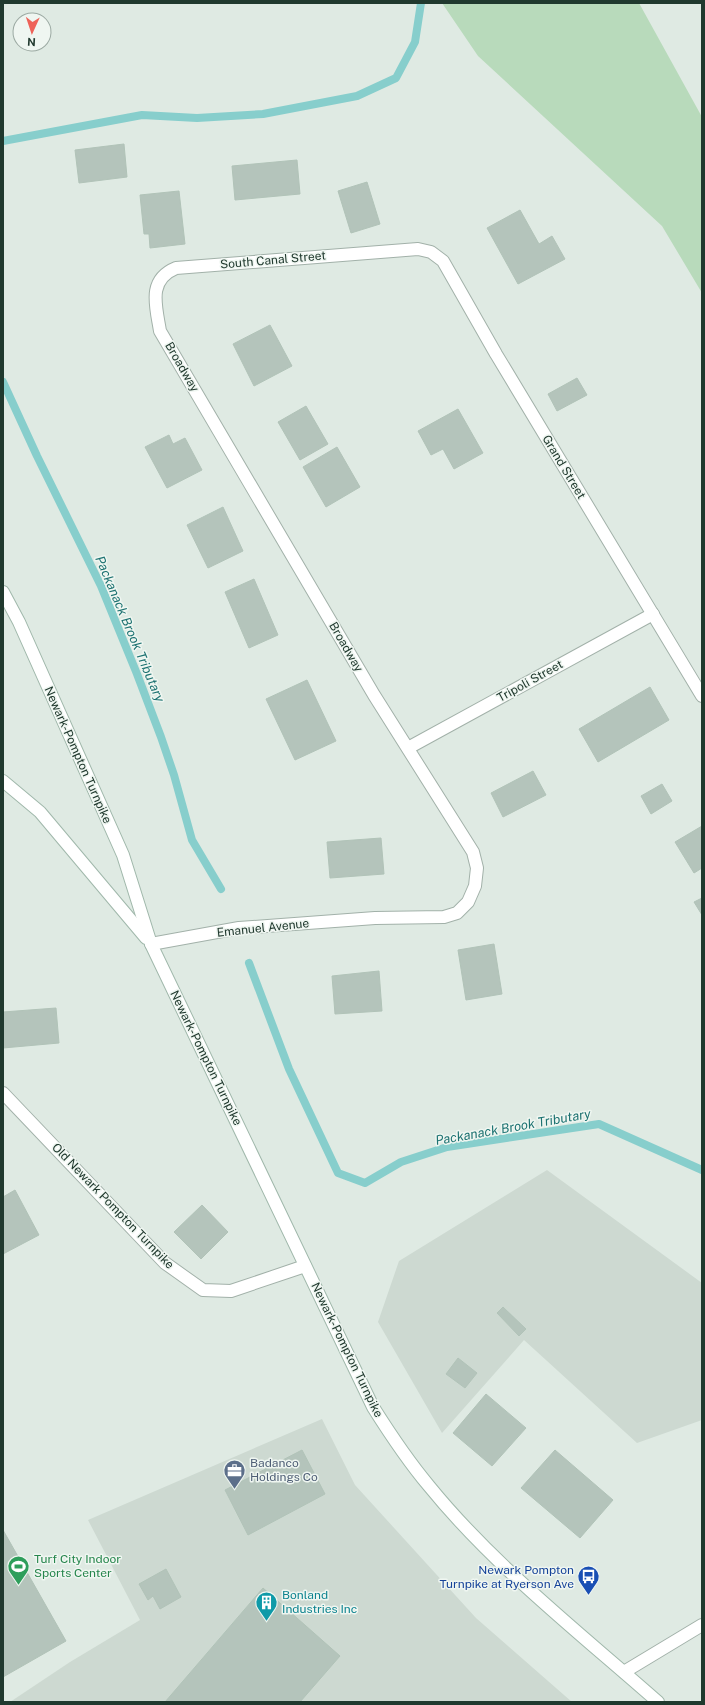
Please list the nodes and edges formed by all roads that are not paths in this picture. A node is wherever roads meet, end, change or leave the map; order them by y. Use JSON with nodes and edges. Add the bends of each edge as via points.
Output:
{"nodes":[{"id":1,"x":418,"y":249,"type":"joint"},
{"id":2,"x":156,"y":306,"type":"joint"},
{"id":3,"x":3,"y":592,"type":"edge"},
{"id":4,"x":653,"y":614,"type":"junction"},
{"id":5,"x":702,"y":696,"type":"edge"},
{"id":6,"x":408,"y":748,"type":"junction"},
{"id":7,"x":3,"y":781,"type":"edge"},
{"id":8,"x":375,"y":918,"type":"joint"},
{"id":9,"x":151,"y":944,"type":"junction"},
{"id":10,"x":3,"y":1093,"type":"edge"},
{"id":11,"x":305,"y":1266,"type":"junction"},
{"id":12,"x":702,"y":1625,"type":"edge"},
{"id":13,"x":624,"y":1672,"type":"junction"},
{"id":14,"x":658,"y":1702,"type":"edge"}],
"edges":[{"from":1,"to":2,"type":"street","name":"South Canal Street","via":[[176,268],[166,272],[158,283]]},
{"from":1,"to":4,"type":"street","name":"Grand Street","via":[[431,252],[443,261]]},
{"from":2,"to":6,"type":"street","name":"Broadway","via":[[160,331],[374,695]]},
{"from":3,"to":9,"type":"street","name":"Newark-Pompton Turnpike","via":[[19,622],[123,855]]},
{"from":4,"to":5,"type":"street","name":"Grand Street"},
{"from":4,"to":6,"type":"street","name":"Tripoli Street"},
{"from":6,"to":8,"type":"street","name":"Broadway","via":[[473,852],[477,868],[475,886],[468,902],[457,913],[444,917]]},
{"from":7,"to":9,"type":"street","name":"Newark-Pompton Turnpike","via":[[40,812]]},
{"from":8,"to":9,"type":"street","name":"Emanuel Avenue","via":[[239,928]]},
{"from":9,"to":11,"type":"street","name":"Newark-Pompton Turnpike"},
{"from":10,"to":11,"type":"street","name":"Old Newark Pompton Turnpike","via":[[165,1263],[203,1290],[231,1291]]},
{"from":11,"to":13,"type":"street","name":"Newark-Pompton Turnpike","via":[[373,1407],[400,1449],[425,1481],[516,1577]]},
{"from":12,"to":13,"type":"street"},
{"from":13,"to":14,"type":"street","name":"Newark-Pompton Turnpike"}]}
